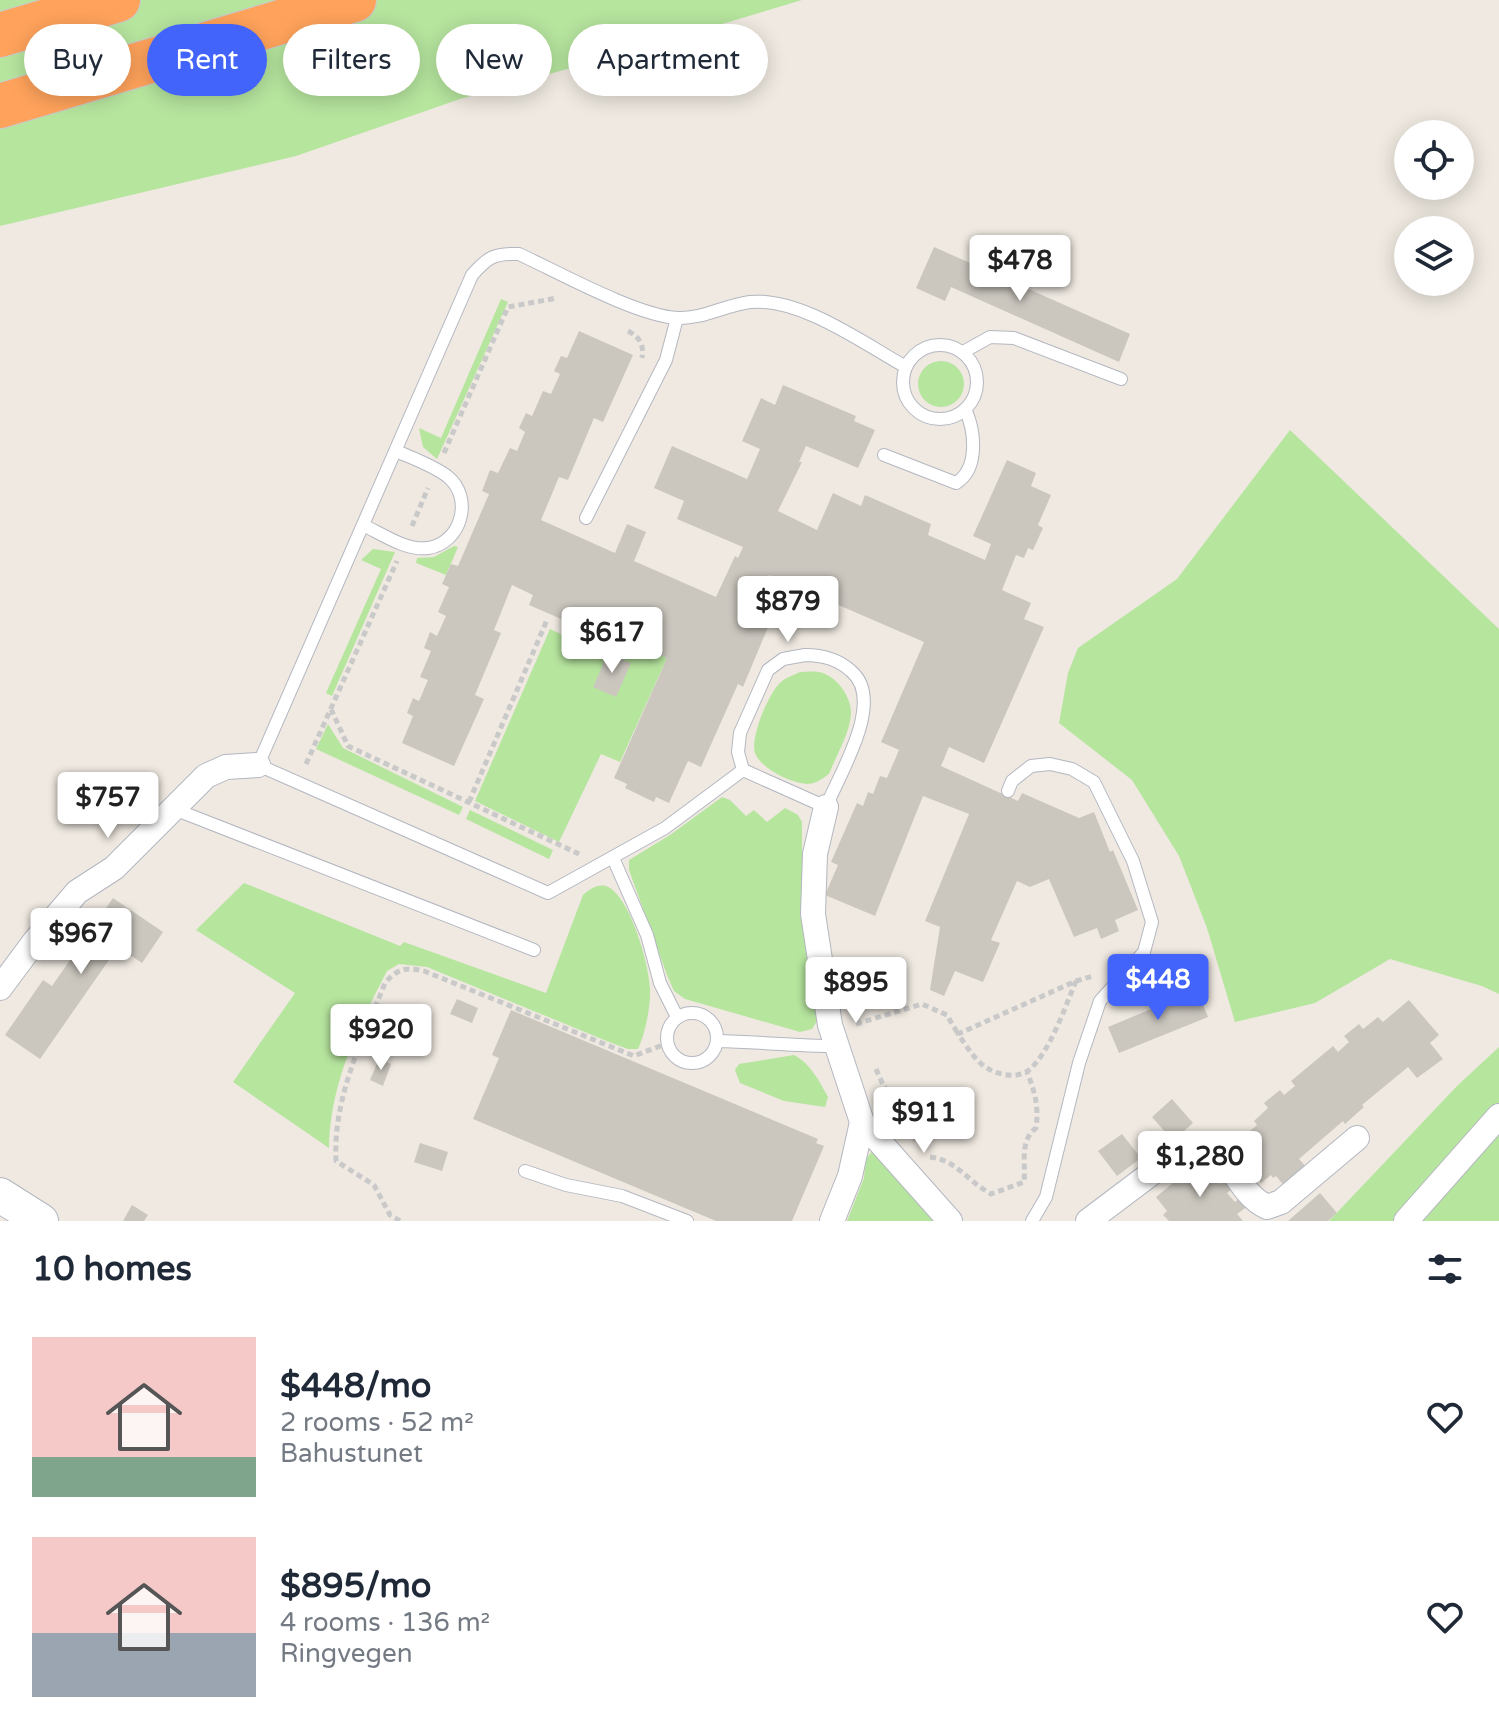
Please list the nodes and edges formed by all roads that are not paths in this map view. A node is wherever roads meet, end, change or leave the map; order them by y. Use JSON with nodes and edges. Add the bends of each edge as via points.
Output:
{"nodes":[{"id":1,"x":118,"y":0,"type":"edge"},
{"id":2,"x":354,"y":0,"type":"edge"},
{"id":3,"x":0,"y":35,"type":"edge"},
{"id":4,"x":0,"y":106,"type":"edge"},
{"id":5,"x":677,"y":318,"type":"junction"},
{"id":6,"x":963,"y":352,"type":"junction"},
{"id":7,"x":906,"y":367,"type":"junction"},
{"id":8,"x":1121,"y":379,"type":"dead end"},
{"id":9,"x":966,"y":411,"type":"junction"},
{"id":10,"x":396,"y":451,"type":"junction"},
{"id":11,"x":884,"y":455,"type":"dead end"},
{"id":12,"x":586,"y":518,"type":"dead end"},
{"id":13,"x":363,"y":525,"type":"junction"},
{"id":14,"x":258,"y":765,"type":"junction"},
{"id":15,"x":743,"y":770,"type":"junction"},
{"id":16,"x":1008,"y":791,"type":"dead end"},
{"id":17,"x":826,"y":807,"type":"junction"},
{"id":18,"x":174,"y":809,"type":"junction"},
{"id":19,"x":608,"y":861,"type":"junction"},
{"id":20,"x":534,"y":950,"type":"dead end"},
{"id":21,"x":0,"y":988,"type":"edge"},
{"id":22,"x":677,"y":1017,"type":"junction"},
{"id":23,"x":835,"y":1039,"type":"junction"},
{"id":24,"x":717,"y":1041,"type":"junction"},
{"id":25,"x":1499,"y":1116,"type":"edge"},
{"id":26,"x":862,"y":1122,"type":"junction"},
{"id":27,"x":1357,"y":1138,"type":"dead end"},
{"id":28,"x":525,"y":1171,"type":"dead end"},
{"id":29,"x":0,"y":1195,"type":"edge"},
{"id":30,"x":41,"y":1221,"type":"edge"},
{"id":31,"x":687,"y":1221,"type":"edge"},
{"id":32,"x":832,"y":1221,"type":"edge"},
{"id":33,"x":950,"y":1221,"type":"edge"},
{"id":34,"x":1032,"y":1221,"type":"edge"},
{"id":35,"x":1088,"y":1221,"type":"edge"},
{"id":36,"x":1406,"y":1221,"type":"edge"}],
"edges":[{"from":1,"to":3,"type":"highway"},
{"from":2,"to":4,"type":"highway"},
{"from":5,"to":7,"type":"lane","via":[[752,302],[780,304],[811,315]]},
{"from":5,"to":10,"type":"lane","via":[[639,309],[519,254],[500,253],[485,260],[472,275]]},
{"from":5,"to":12,"type":"lane","via":[[666,360]]},
{"from":6,"to":7,"type":"lane","via":[[951,346],[925,348]]},
{"from":6,"to":8,"type":"lane","via":[[990,337],[1014,338]]},
{"from":6,"to":9,"type":"lane","via":[[972,361],[978,387]]},
{"from":7,"to":9,"type":"lane","via":[[904,393],[917,412],[941,420]]},
{"from":9,"to":11,"type":"lane","via":[[975,438],[963,479],[956,483]]},
{"from":10,"to":13,"type":"lane"},
{"from":10,"to":13,"type":"lane","via":[[448,476],[462,511],[459,524],[441,544],[428,548],[404,545]]},
{"from":13,"to":14,"type":"lane"},
{"from":14,"to":18,"type":"street","via":[[226,767],[206,776]]},
{"from":14,"to":19,"type":"lane","via":[[548,893]]},
{"from":15,"to":17,"type":"lane"},
{"from":15,"to":17,"type":"lane","via":[[740,733],[768,670],[783,659],[805,655],[842,663],[859,677],[864,717]]},
{"from":15,"to":19,"type":"lane","via":[[703,802]]},
{"from":16,"to":34,"type":"lane","via":[[1031,766],[1050,764],[1094,782],[1133,861],[1152,922],[1144,952],[1100,1001],[1046,1197]]},
{"from":17,"to":23,"type":"street","via":[[815,854],[813,914]]},
{"from":18,"to":20,"type":"lane"},
{"from":18,"to":21,"type":"street","via":[[114,868],[77,892]]},
{"from":19,"to":22,"type":"lane","via":[[647,935],[660,983]]},
{"from":22,"to":24,"type":"lane","via":[[705,1015]]},
{"from":22,"to":24,"type":"lane","via":[[667,1033],[678,1058],[707,1058]]},
{"from":23,"to":24,"type":"lane","via":[[802,1046]]},
{"from":23,"to":26,"type":"street"},
{"from":25,"to":36,"type":"street"},
{"from":26,"to":32,"type":"street","via":[[850,1176]]},
{"from":26,"to":33,"type":"street"},
{"from":27,"to":35,"type":"street","via":[[1281,1202],[1267,1207],[1254,1201],[1228,1164],[1210,1149],[1181,1151]]},
{"from":28,"to":31,"type":"lane","via":[[622,1196]]},
{"from":29,"to":30,"type":"main road"}]}
